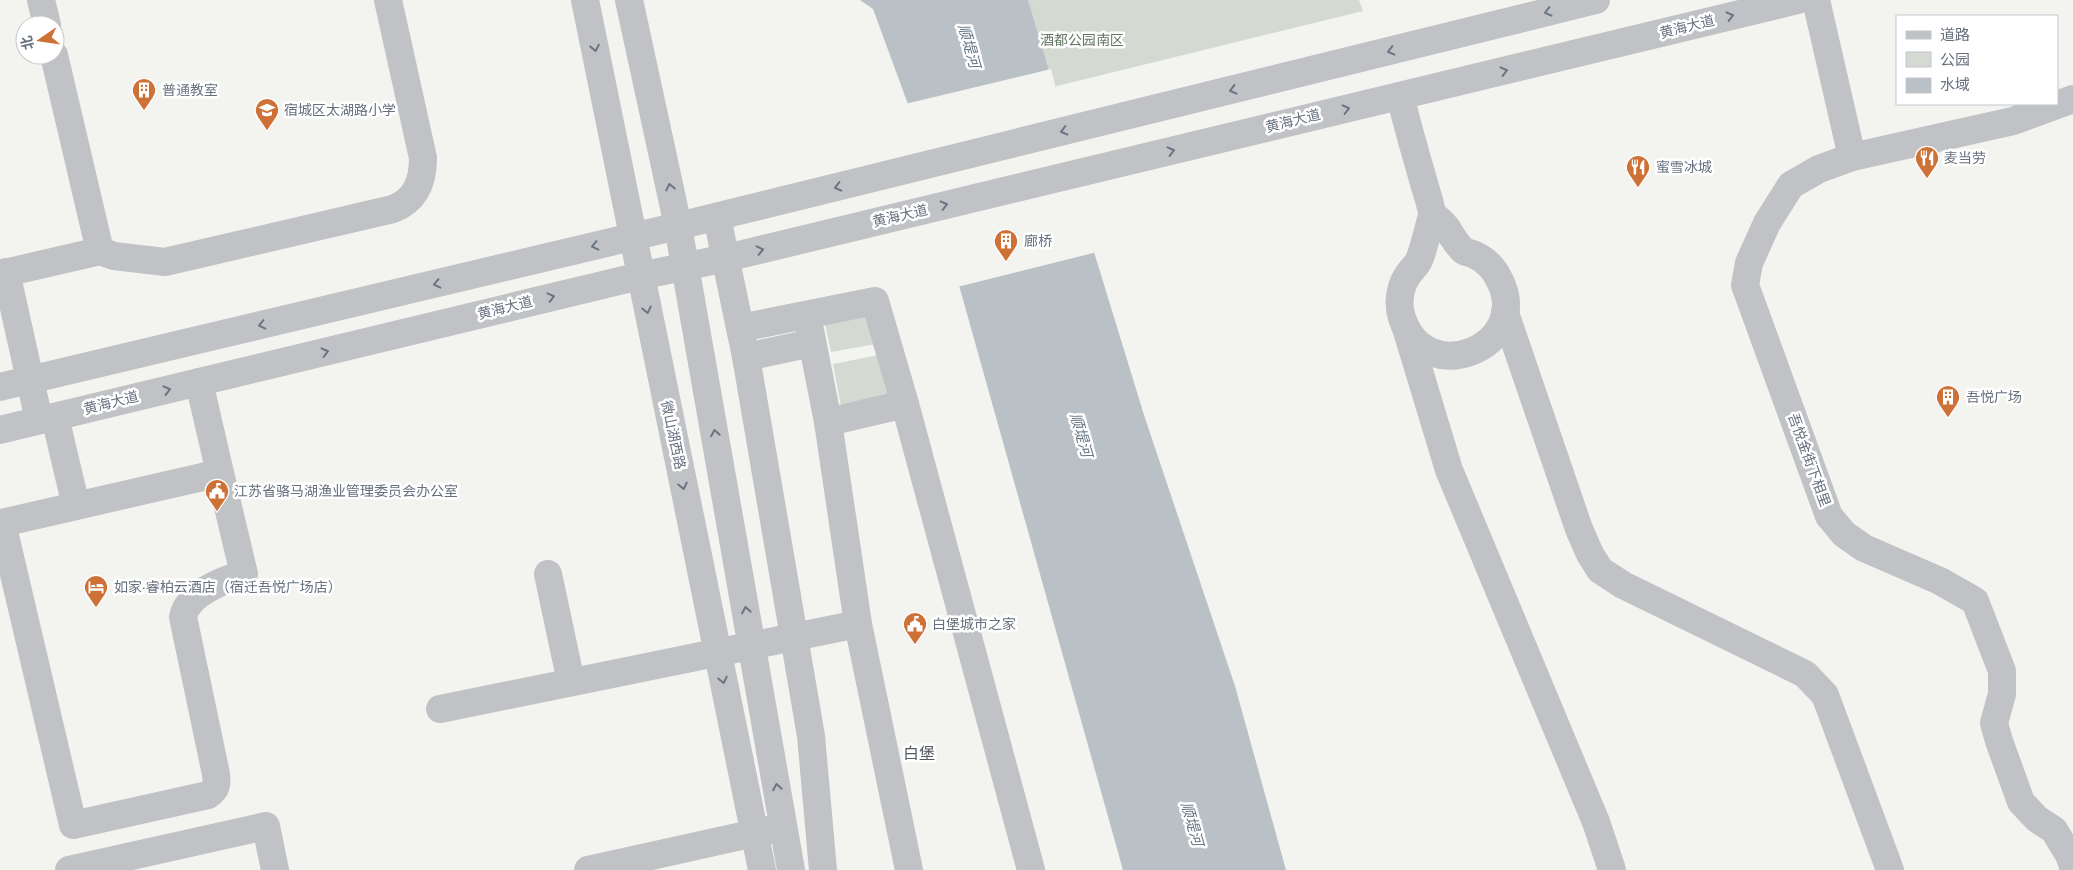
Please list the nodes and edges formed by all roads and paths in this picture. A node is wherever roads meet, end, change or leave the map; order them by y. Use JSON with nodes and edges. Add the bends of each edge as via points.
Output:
{"nodes":[{"id":1,"x":41,"y":0,"type":"edge"},
{"id":2,"x":388,"y":0,"type":"edge"},
{"id":3,"x":585,"y":0,"type":"edge"},
{"id":4,"x":629,"y":0,"type":"edge"},
{"id":5,"x":1596,"y":0,"type":"edge"},
{"id":6,"x":1798,"y":0,"type":"edge"},
{"id":7,"x":1816,"y":0,"type":"edge"},
{"id":8,"x":45,"y":15,"type":"edge"},
{"id":9,"x":56,"y":65,"type":"edge"},
{"id":10,"x":1400,"y":96,"type":"junction"},
{"id":11,"x":2073,"y":99,"type":"edge"},
{"id":12,"x":2058,"y":104,"type":"edge"},
{"id":13,"x":2057,"y":105,"type":"edge"},
{"id":14,"x":1852,"y":158,"type":"junction"},
{"id":15,"x":1432,"y":214,"type":"junction"},
{"id":16,"x":717,"y":217,"type":"junction"},
{"id":17,"x":678,"y":226,"type":"junction"},
{"id":18,"x":632,"y":237,"type":"junction"},
{"id":19,"x":100,"y":251,"type":"junction"},
{"id":20,"x":726,"y":258,"type":"junction"},
{"id":21,"x":686,"y":267,"type":"junction"},
{"id":22,"x":3,"y":273,"type":"edge"},
{"id":23,"x":640,"y":276,"type":"junction"},
{"id":24,"x":1505,"y":313,"type":"junction"},
{"id":25,"x":806,"y":315,"type":"junction"},
{"id":26,"x":740,"y":328,"type":"junction"},
{"id":27,"x":1406,"y":328,"type":"junction"},
{"id":28,"x":812,"y":343,"type":"junction"},
{"id":29,"x":746,"y":356,"type":"junction"},
{"id":30,"x":30,"y":380,"type":"junction"},
{"id":31,"x":199,"y":382,"type":"junction"},
{"id":32,"x":0,"y":387,"type":"edge"},
{"id":33,"x":905,"y":404,"type":"junction"},
{"id":34,"x":47,"y":418,"type":"junction"},
{"id":35,"x":828,"y":422,"type":"junction"},
{"id":36,"x":0,"y":430,"type":"edge"},
{"id":37,"x":220,"y":473,"type":"junction"},
{"id":38,"x":76,"y":506,"type":"junction"},
{"id":39,"x":548,"y":574,"type":"dead end"},
{"id":40,"x":858,"y":624,"type":"junction"},
{"id":41,"x":794,"y":636,"type":"junction"},
{"id":42,"x":752,"y":645,"type":"junction"},
{"id":43,"x":717,"y":652,"type":"junction"},
{"id":44,"x":571,"y":682,"type":"junction"},
{"id":45,"x":440,"y":709,"type":"dead end"},
{"id":46,"x":784,"y":826,"type":"junction"},
{"id":47,"x":755,"y":833,"type":"junction"},
{"id":48,"x":2073,"y":866,"type":"edge"},
{"id":49,"x":80,"y":869,"type":"edge"},
{"id":50,"x":275,"y":870,"type":"edge"},
{"id":51,"x":588,"y":870,"type":"edge"},
{"id":52,"x":762,"y":870,"type":"edge"},
{"id":53,"x":791,"y":870,"type":"edge"},
{"id":54,"x":822,"y":870,"type":"edge"},
{"id":55,"x":909,"y":870,"type":"edge"},
{"id":56,"x":1031,"y":870,"type":"edge"},
{"id":57,"x":1612,"y":870,"type":"edge"},
{"id":58,"x":1890,"y":870,"type":"edge"}],
"edges":[{"from":1,"to":8,"type":"street"},
{"from":2,"to":19,"type":"street","via":[[423,158],[419,186],[410,200],[393,209],[164,262],[114,256]]},
{"from":3,"to":18,"type":"street","name":"微山湖西路","one_way":true},
{"from":17,"to":4,"type":"street","one_way":true},
{"from":5,"to":16,"type":"street","one_way":true},
{"from":10,"to":6,"type":"street","name":"黄海大道","one_way":true},
{"from":7,"to":14,"type":"street"},
{"from":9,"to":19,"type":"street"},
{"from":10,"to":15,"type":"street"},
{"from":20,"to":10,"type":"street","name":"黄海大道","one_way":true},
{"from":11,"to":12,"type":"street","name":"吾悦金街下相里"},
{"from":13,"to":14,"type":"street","name":"吾悦金街下相里","via":[[2013,121]]},
{"from":14,"to":48,"type":"street","name":"吾悦金街下相里","via":[[1819,169],[1791,185],[1767,223],[1749,263],[1745,285],[1830,516],[1844,534],[1864,548],[1940,581],[1975,602],[2002,671],[2002,694],[1994,723],[2021,802],[2037,819],[2054,830]]},
{"from":15,"to":24,"type":"street","via":[[1464,251],[1484,260],[1494,270],[1505,298]]},
{"from":15,"to":27,"type":"street","via":[[1419,262],[1408,273],[1402,288],[1401,315]]},
{"from":16,"to":17,"type":"street"},
{"from":16,"to":20,"type":"street"},
{"from":17,"to":18,"type":"street"},
{"from":17,"to":21,"type":"street"},
{"from":18,"to":23,"type":"street","name":"微山湖西路"},
{"from":18,"to":30,"type":"street","one_way":true},
{"from":19,"to":22,"type":"street"},
{"from":20,"to":21,"type":"street","name":"黄海大道"},
{"from":20,"to":26,"type":"street"},
{"from":21,"to":23,"type":"street","name":"黄海大道"},
{"from":42,"to":21,"type":"street","one_way":true},
{"from":22,"to":30,"type":"street"},
{"from":31,"to":23,"type":"street","name":"黄海大道","one_way":true},
{"from":23,"to":43,"type":"street","name":"微山湖西路","one_way":true},
{"from":24,"to":27,"type":"street","via":[[1499,329],[1486,344],[1469,354],[1442,356],[1414,340]]},
{"from":24,"to":58,"type":"street","via":[[1580,529],[1600,570],[1623,585],[1805,674],[1826,695]]},
{"from":25,"to":26,"type":"street"},
{"from":25,"to":28,"type":"street"},
{"from":25,"to":33,"type":"street","via":[[875,301]]},
{"from":26,"to":29,"type":"street"},
{"from":27,"to":57,"type":"street","via":[[1448,470],[1596,822]]},
{"from":28,"to":29,"type":"street"},
{"from":28,"to":35,"type":"street"},
{"from":29,"to":41,"type":"street"},
{"from":30,"to":32,"type":"street"},
{"from":30,"to":34,"type":"street"},
{"from":34,"to":31,"type":"street","name":"黄海大道","one_way":true},
{"from":31,"to":37,"type":"street"},
{"from":33,"to":35,"type":"street"},
{"from":33,"to":56,"type":"street"},
{"from":34,"to":36,"type":"street","name":"黄海大道"},
{"from":34,"to":38,"type":"street"},
{"from":35,"to":40,"type":"street"},
{"from":37,"to":38,"type":"street"},
{"from":37,"to":38,"type":"street","via":[[244,574],[225,580],[196,597],[184,608],[183,617],[217,785],[208,795],[73,825],[2,523]]},
{"from":39,"to":44,"type":"street"},
{"from":40,"to":41,"type":"street"},
{"from":40,"to":55,"type":"street"},
{"from":41,"to":42,"type":"street"},
{"from":41,"to":54,"type":"street","via":[[811,736]]},
{"from":42,"to":43,"type":"street"},
{"from":46,"to":42,"type":"street","one_way":true},
{"from":43,"to":44,"type":"street"},
{"from":43,"to":47,"type":"street","name":"微山湖西路","one_way":true},
{"from":44,"to":45,"type":"street"},
{"from":46,"to":47,"type":"street"},
{"from":46,"to":53,"type":"street"},
{"from":47,"to":51,"type":"street"},
{"from":47,"to":52,"type":"street","name":"微山湖西路"},
{"from":49,"to":50,"type":"street","via":[[266,826]]}]}
